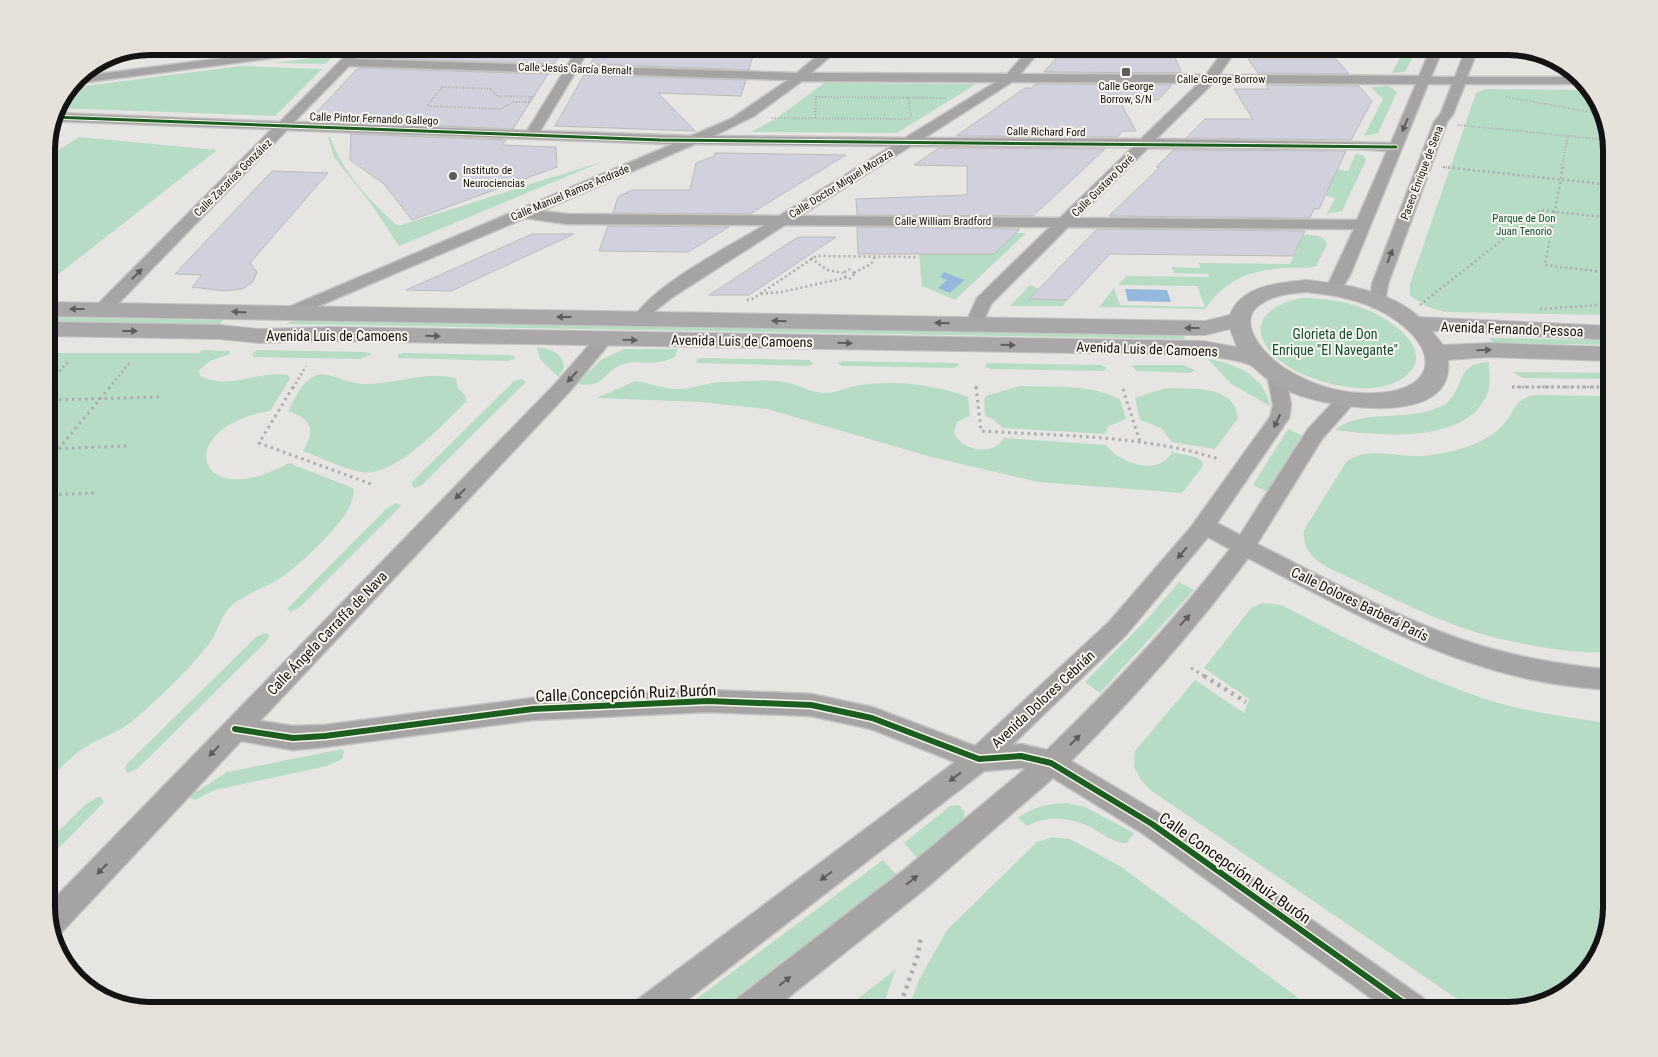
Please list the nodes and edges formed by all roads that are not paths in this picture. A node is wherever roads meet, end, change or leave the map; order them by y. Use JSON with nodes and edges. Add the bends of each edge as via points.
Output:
{"nodes":[{"id":1,"x":273,"y":55,"type":"edge"},
{"id":2,"x":354,"y":55,"type":"edge"},
{"id":3,"x":580,"y":55,"type":"edge"},
{"id":4,"x":826,"y":55,"type":"edge"},
{"id":5,"x":1030,"y":55,"type":"edge"},
{"id":6,"x":1227,"y":55,"type":"edge"},
{"id":7,"x":1434,"y":55,"type":"edge"},
{"id":8,"x":1470,"y":55,"type":"edge"},
{"id":9,"x":348,"y":62,"type":"junction"},
{"id":10,"x":571,"y":69,"type":"junction"},
{"id":11,"x":801,"y":77,"type":"junction"},
{"id":12,"x":88,"y":78,"type":"edge"},
{"id":13,"x":1010,"y":78,"type":"junction"},
{"id":14,"x":1210,"y":79,"type":"junction"},
{"id":15,"x":1424,"y":80,"type":"junction"},
{"id":16,"x":1460,"y":80,"type":"junction"},
{"id":17,"x":1573,"y":81,"type":"edge"},
{"id":18,"x":61,"y":117,"type":"edge"},
{"id":19,"x":285,"y":126,"type":"junction"},
{"id":20,"x":531,"y":135,"type":"junction"},
{"id":21,"x":696,"y":140,"type":"junction"},
{"id":22,"x":909,"y":142,"type":"junction"},
{"id":23,"x":1145,"y":143,"type":"junction"},
{"id":24,"x":1396,"y":147,"type":"junction"},
{"id":25,"x":524,"y":213,"type":"junction"},
{"id":26,"x":781,"y":221,"type":"junction"},
{"id":27,"x":1066,"y":222,"type":"junction"},
{"id":28,"x":1363,"y":225,"type":"junction"},
{"id":29,"x":1334,"y":289,"type":"junction"},
{"id":30,"x":1378,"y":302,"type":"junction"},
{"id":31,"x":55,"y":309,"type":"edge"},
{"id":32,"x":103,"y":309,"type":"junction"},
{"id":33,"x":288,"y":314,"type":"junction"},
{"id":34,"x":1415,"y":315,"type":"junction"},
{"id":35,"x":643,"y":317,"type":"junction"},
{"id":36,"x":1240,"y":320,"type":"junction"},
{"id":37,"x":974,"y":325,"type":"junction"},
{"id":38,"x":55,"y":329,"type":"edge"},
{"id":39,"x":227,"y":332,"type":"junction"},
{"id":40,"x":1603,"y":332,"type":"edge"},
{"id":41,"x":603,"y":340,"type":"junction"},
{"id":42,"x":1436,"y":353,"type":"junction"},
{"id":43,"x":1603,"y":354,"type":"edge"},
{"id":44,"x":1256,"y":358,"type":"junction"},
{"id":45,"x":1276,"y":374,"type":"junction"},
{"id":46,"x":1346,"y":400,"type":"junction"},
{"id":47,"x":1203,"y":525,"type":"junction"},
{"id":48,"x":1244,"y":548,"type":"junction"},
{"id":49,"x":1603,"y":679,"type":"edge"},
{"id":50,"x":235,"y":729,"type":"junction"},
{"id":51,"x":979,"y":759,"type":"junction"},
{"id":52,"x":1051,"y":763,"type":"junction"},
{"id":53,"x":56,"y":918,"type":"edge"},
{"id":54,"x":660,"y":1002,"type":"edge"},
{"id":55,"x":757,"y":1002,"type":"edge"},
{"id":56,"x":1402,"y":1002,"type":"edge"}],
"edges":[{"from":1,"to":12,"type":"street"},
{"from":2,"to":9,"type":"street","name":"Calle Zacarías González"},
{"from":3,"to":10,"type":"street"},
{"from":4,"to":11,"type":"street","name":"Calle Manuel Ramos Andrade"},
{"from":5,"to":13,"type":"street","name":"Calle Doctor Miguel Moraza"},
{"from":6,"to":14,"type":"street","name":"Calle Gustavo Doré"},
{"from":7,"to":15,"type":"street"},
{"from":8,"to":16,"type":"street","name":"Paseo Enrique de Sena"},
{"from":9,"to":10,"type":"street","name":"Calle Jesús García Bernalt"},
{"from":9,"to":19,"type":"street","name":"Calle Zacarías González"},
{"from":10,"to":11,"type":"street","name":"Calle Jesús García Bernalt"},
{"from":10,"to":20,"type":"street"},
{"from":11,"to":13,"type":"street","name":"Calle George Borrow"},
{"from":11,"to":21,"type":"street","name":"Calle Manuel Ramos Andrade","via":[[767,104]]},
{"from":13,"to":14,"type":"street","name":"Calle George Borrow"},
{"from":13,"to":22,"type":"street","name":"Calle Doctor Miguel Moraza"},
{"from":14,"to":15,"type":"street","name":"Calle George Borrow"},
{"from":14,"to":23,"type":"street","name":"Calle Gustavo Doré"},
{"from":15,"to":16,"type":"street","name":"Calle George Borrow"},
{"from":15,"to":24,"type":"street","one_way":true},
{"from":16,"to":17,"type":"street","name":"Calle George Borrow"},
{"from":30,"to":16,"type":"street","name":"Paseo Enrique de Sena","one_way":true,"via":[[1380,284]]},
{"from":18,"to":19,"type":"street","name":"Calle Pintor Fernando Gallego"},
{"from":19,"to":20,"type":"street","name":"Calle Pintor Fernando Gallego"},
{"from":32,"to":19,"type":"street","name":"Calle Zacarías González","one_way":true},
{"from":20,"to":21,"type":"street","name":"Calle Pintor Fernando Gallego"},
{"from":21,"to":22,"type":"street","name":"Calle Richard Ford"},
{"from":21,"to":25,"type":"street","name":"Calle Manuel Ramos Andrade"},
{"from":22,"to":23,"type":"street","name":"Calle Richard Ford"},
{"from":22,"to":26,"type":"street","name":"Calle Doctor Miguel Moraza"},
{"from":23,"to":24,"type":"street","name":"Calle Richard Ford"},
{"from":23,"to":27,"type":"street","name":"Calle Gustavo Doré"},
{"from":24,"to":28,"type":"street"},
{"from":25,"to":26,"type":"street","name":"Calle William Bradford","via":[[561,219]]},
{"from":25,"to":33,"type":"street","name":"Calle Manuel Ramos Andrade"},
{"from":26,"to":27,"type":"street","name":"Calle William Bradford"},
{"from":26,"to":35,"type":"street","name":"Calle Doctor Miguel Moraza","via":[[658,299]]},
{"from":27,"to":28,"type":"street","name":"Calle William Bradford"},
{"from":27,"to":37,"type":"street","name":"Calle Gustavo Doré","via":[[984,302]]},
{"from":28,"to":29,"type":"street"},
{"from":29,"to":30,"type":"main road"},
{"from":29,"to":36,"type":"main road","via":[[1306,286],[1260,295],[1246,306]]},
{"from":30,"to":34,"type":"main road"},
{"from":32,"to":31,"type":"main road","name":"Avenida Luis de Camoens","one_way":true},
{"from":33,"to":32,"type":"main road","name":"Avenida Luis de Camoens","one_way":true},
{"from":35,"to":33,"type":"main road","name":"Avenida Luis de Camoens","one_way":true},
{"from":33,"to":39,"type":"main road","name":"Avenida Luis de Camoens","via":[[272,322]]},
{"from":34,"to":40,"type":"main road","name":"Avenida Fernando Pessoa"},
{"from":34,"to":42,"type":"main road"},
{"from":37,"to":35,"type":"main road","name":"Avenida Luis de Camoens","one_way":true},
{"from":36,"to":37,"type":"main road","name":"Avenida Luis de Camoens","one_way":true,"via":[[1205,328]]},
{"from":36,"to":44,"type":"main road","via":[[1243,339]]},
{"from":38,"to":39,"type":"main road","name":"Avenida Luis de Camoens","one_way":true},
{"from":39,"to":41,"type":"main road","name":"Avenida Luis de Camoens","one_way":true,"via":[[258,336],[330,334]]},
{"from":41,"to":44,"type":"main road","name":"Avenida Luis de Camoens","one_way":true,"via":[[1203,348]]},
{"from":41,"to":50,"type":"street","name":"Calle Ángela Carraffa de Nava","one_way":true,"via":[[563,386]]},
{"from":42,"to":43,"type":"main road","name":"Avenida Fernando Pessoa","one_way":true,"via":[[1489,350]]},
{"from":42,"to":46,"type":"main road","via":[[1437,368],[1431,382],[1418,393],[1373,402]]},
{"from":44,"to":45,"type":"main road"},
{"from":45,"to":46,"type":"main road","via":[[1321,394]]},
{"from":45,"to":47,"type":"street","name":"Avenida Dolores Cebrián","one_way":true,"via":[[1282,405],[1279,418]]},
{"from":46,"to":48,"type":"street","via":[[1315,434]]},
{"from":47,"to":48,"type":"street","name":"Calle Dolores Barberá París"},
{"from":47,"to":51,"type":"street","name":"Avenida Dolores Cebrián","one_way":true,"via":[[1117,629]]},
{"from":48,"to":49,"type":"street","name":"Calle Dolores Barberá París","via":[[1381,617],[1457,649],[1558,675]]},
{"from":52,"to":48,"type":"street","one_way":true,"via":[[1105,710],[1211,591]]},
{"from":50,"to":51,"type":"street","name":"Calle Concepción Ruiz Burón","via":[[301,737],[533,709],[708,701],[811,705],[872,718]]},
{"from":50,"to":53,"type":"street","name":"Calle Ángela Carraffa de Nava","one_way":true},
{"from":51,"to":52,"type":"street","name":"Calle Concepción Ruiz Burón","via":[[1021,756]]},
{"from":51,"to":54,"type":"street","name":"Avenida Dolores Cebrián","one_way":true},
{"from":55,"to":52,"type":"street","one_way":true,"via":[[914,879]]},
{"from":52,"to":56,"type":"street","name":"Calle Concepción Ruiz Burón","via":[[1152,824]]}]}
